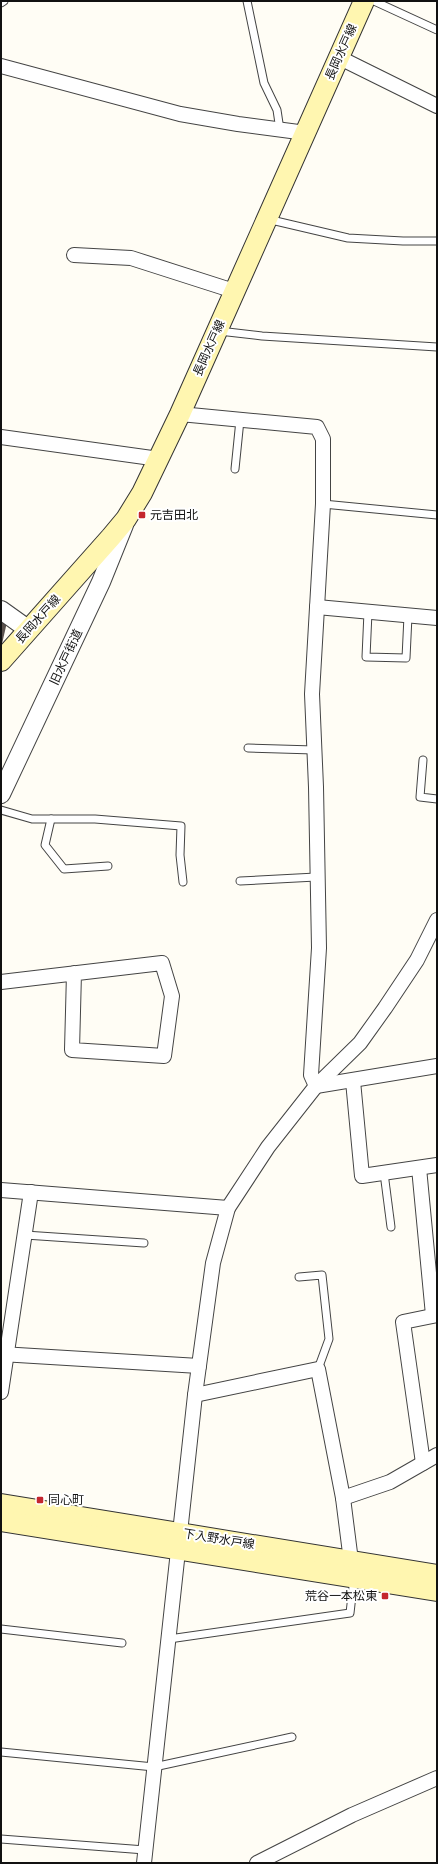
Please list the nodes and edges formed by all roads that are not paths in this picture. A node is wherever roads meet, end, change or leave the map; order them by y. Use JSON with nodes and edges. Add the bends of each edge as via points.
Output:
{"nodes":[{"id":1,"x":4,"y":1,"type":"edge"},
{"id":2,"x":247,"y":1,"type":"edge"},
{"id":3,"x":364,"y":1,"type":"edge"},
{"id":4,"x":374,"y":1,"type":"edge"},
{"id":5,"x":1,"y":3,"type":"edge"},
{"id":6,"x":437,"y":30,"type":"edge"},
{"id":7,"x":338,"y":57,"type":"junction"},
{"id":8,"x":1,"y":66,"type":"edge"},
{"id":9,"x":437,"y":106,"type":"edge"},
{"id":10,"x":280,"y":130,"type":"junction"},
{"id":11,"x":306,"y":133,"type":"junction"},
{"id":12,"x":266,"y":219,"type":"junction"},
{"id":13,"x":437,"y":241,"type":"edge"},
{"id":14,"x":74,"y":255,"type":"dead end"},
{"id":15,"x":234,"y":291,"type":"junction"},
{"id":16,"x":217,"y":330,"type":"junction"},
{"id":17,"x":437,"y":347,"type":"edge"},
{"id":18,"x":180,"y":414,"type":"junction"},
{"id":19,"x":240,"y":420,"type":"junction"},
{"id":20,"x":1,"y":436,"type":"edge"},
{"id":21,"x":159,"y":459,"type":"junction"},
{"id":22,"x":235,"y":469,"type":"dead end"},
{"id":23,"x":323,"y":504,"type":"junction"},
{"id":24,"x":437,"y":515,"type":"edge"},
{"id":25,"x":126,"y":519,"type":"junction"},
{"id":26,"x":317,"y":607,"type":"junction"},
{"id":27,"x":1,"y":610,"type":"edge"},
{"id":28,"x":368,"y":612,"type":"junction"},
{"id":29,"x":408,"y":616,"type":"junction"},
{"id":30,"x":437,"y":618,"type":"edge"},
{"id":31,"x":29,"y":630,"type":"junction"},
{"id":32,"x":1,"y":661,"type":"edge"},
{"id":33,"x":248,"y":748,"type":"dead end"},
{"id":34,"x":314,"y":750,"type":"junction"},
{"id":35,"x":423,"y":760,"type":"dead end"},
{"id":36,"x":1,"y":794,"type":"edge"},
{"id":37,"x":437,"y":799,"type":"edge"},
{"id":38,"x":1,"y":810,"type":"edge"},
{"id":39,"x":51,"y":819,"type":"junction"},
{"id":40,"x":108,"y":866,"type":"dead end"},
{"id":41,"x":316,"y":877,"type":"junction"},
{"id":42,"x":240,"y":881,"type":"dead end"},
{"id":43,"x":183,"y":882,"type":"dead end"},
{"id":44,"x":437,"y":920,"type":"edge"},
{"id":45,"x":74,"y":973,"type":"junction"},
{"id":46,"x":1,"y":982,"type":"edge"},
{"id":47,"x":437,"y":1066,"type":"edge"},
{"id":48,"x":354,"y":1081,"type":"junction"},
{"id":49,"x":316,"y":1086,"type":"junction"},
{"id":50,"x":437,"y":1165,"type":"edge"},
{"id":51,"x":419,"y":1168,"type":"junction"},
{"id":52,"x":384,"y":1173,"type":"junction"},
{"id":53,"x":1,"y":1190,"type":"edge"},
{"id":54,"x":31,"y":1192,"type":"junction"},
{"id":55,"x":228,"y":1208,"type":"junction"},
{"id":56,"x":391,"y":1227,"type":"dead end"},
{"id":57,"x":25,"y":1235,"type":"junction"},
{"id":58,"x":144,"y":1243,"type":"dead end"},
{"id":59,"x":299,"y":1277,"type":"dead end"},
{"id":60,"x":435,"y":1315,"type":"edge"},
{"id":61,"x":4,"y":1354,"type":"edge"},
{"id":62,"x":199,"y":1366,"type":"junction"},
{"id":63,"x":318,"y":1369,"type":"junction"},
{"id":64,"x":1,"y":1392,"type":"edge"},
{"id":65,"x":195,"y":1395,"type":"junction"},
{"id":66,"x":437,"y":1455,"type":"edge"},
{"id":67,"x":423,"y":1463,"type":"junction"},
{"id":68,"x":343,"y":1498,"type":"junction"},
{"id":69,"x":1,"y":1504,"type":"edge"},
{"id":70,"x":1,"y":1521,"type":"edge"},
{"id":71,"x":179,"y":1541,"type":"junction"},
{"id":72,"x":352,"y":1569,"type":"junction"},
{"id":73,"x":437,"y":1575,"type":"edge"},
{"id":74,"x":437,"y":1591,"type":"edge"},
{"id":75,"x":1,"y":1629,"type":"edge"},
{"id":76,"x":169,"y":1639,"type":"junction"},
{"id":77,"x":122,"y":1644,"type":"dead end"},
{"id":78,"x":292,"y":1737,"type":"dead end"},
{"id":79,"x":1,"y":1752,"type":"edge"},
{"id":80,"x":154,"y":1767,"type":"junction"},
{"id":81,"x":435,"y":1782,"type":"edge"},
{"id":82,"x":1,"y":1839,"type":"edge"},
{"id":83,"x":144,"y":1856,"type":"edge"},
{"id":84,"x":257,"y":1863,"type":"edge"}],
"edges":[{"from":1,"to":5,"type":"lane"},
{"from":2,"to":10,"type":"lane","via":[[264,83],[277,110]]},
{"from":3,"to":7,"type":"main road","name":"長岡水戸線"},
{"from":4,"to":6,"type":"lane"},
{"from":7,"to":9,"type":"street"},
{"from":7,"to":11,"type":"main road","name":"長岡水戸線"},
{"from":8,"to":10,"type":"street","via":[[180,114]]},
{"from":10,"to":11,"type":"street"},
{"from":11,"to":12,"type":"main road","name":"長岡水戸線"},
{"from":12,"to":13,"type":"lane","via":[[348,238]]},
{"from":12,"to":15,"type":"main road","name":"長岡水戸線"},
{"from":14,"to":15,"type":"street","via":[[131,258]]},
{"from":15,"to":16,"type":"main road","name":"長岡水戸線"},
{"from":16,"to":17,"type":"lane","via":[[262,336]]},
{"from":16,"to":18,"type":"main road","name":"長岡水戸線"},
{"from":18,"to":19,"type":"street"},
{"from":18,"to":21,"type":"main road","name":"長岡水戸線"},
{"from":19,"to":22,"type":"lane"},
{"from":19,"to":23,"type":"street","via":[[317,427],[323,439]]},
{"from":20,"to":21,"type":"street"},
{"from":21,"to":25,"type":"main road","name":"長岡水戸線"},
{"from":23,"to":24,"type":"lane"},
{"from":23,"to":26,"type":"street"},
{"from":25,"to":31,"type":"main road","name":"長岡水戸線"},
{"from":25,"to":36,"type":"street","name":"旧水戸街道","via":[[105,574]]},
{"from":26,"to":28,"type":"street"},
{"from":26,"to":34,"type":"street","via":[[312,694]]},
{"from":27,"to":31,"type":"street"},
{"from":28,"to":29,"type":"street"},
{"from":28,"to":29,"type":"lane","via":[[366,657],[406,658]]},
{"from":29,"to":30,"type":"street"},
{"from":31,"to":32,"type":"main road","name":"長岡水戸線"},
{"from":33,"to":34,"type":"lane"},
{"from":34,"to":41,"type":"street"},
{"from":35,"to":37,"type":"lane","via":[[420,797]]},
{"from":38,"to":39,"type":"lane","via":[[32,819]]},
{"from":39,"to":40,"type":"lane","via":[[45,845],[64,869]]},
{"from":39,"to":43,"type":"lane","via":[[94,819],[181,826],[180,855]]},
{"from":41,"to":42,"type":"lane"},
{"from":41,"to":49,"type":"street","via":[[319,948],[311,1075]]},
{"from":44,"to":49,"type":"street","via":[[417,960],[385,1008],[360,1042]]},
{"from":45,"to":45,"type":"street","via":[[162,962],[172,996],[164,1056],[72,1050]]},
{"from":45,"to":46,"type":"street"},
{"from":47,"to":48,"type":"street"},
{"from":48,"to":49,"type":"street"},
{"from":48,"to":52,"type":"street","via":[[362,1176]]},
{"from":49,"to":55,"type":"street","via":[[268,1147]]},
{"from":50,"to":51,"type":"street"},
{"from":51,"to":52,"type":"street"},
{"from":51,"to":60,"type":"street"},
{"from":52,"to":56,"type":"lane"},
{"from":53,"to":54,"type":"street"},
{"from":54,"to":55,"type":"street"},
{"from":54,"to":57,"type":"street"},
{"from":55,"to":62,"type":"street","via":[[213,1263]]},
{"from":57,"to":58,"type":"lane"},
{"from":57,"to":61,"type":"street"},
{"from":59,"to":63,"type":"lane","via":[[322,1275],[328,1340]]},
{"from":60,"to":67,"type":"street","via":[[403,1322]]},
{"from":61,"to":62,"type":"street"},
{"from":61,"to":64,"type":"street"},
{"from":62,"to":65,"type":"street"},
{"from":63,"to":65,"type":"street"},
{"from":63,"to":68,"type":"street"},
{"from":65,"to":71,"type":"street"},
{"from":66,"to":67,"type":"street"},
{"from":67,"to":68,"type":"street","via":[[390,1482]]},
{"from":68,"to":72,"type":"street"},
{"from":69,"to":71,"type":"main road","name":"下入野水戸線"},
{"from":70,"to":71,"type":"main road","name":"下入野水戸線"},
{"from":71,"to":72,"type":"main road","name":"下入野水戸線"},
{"from":71,"to":76,"type":"street"},
{"from":72,"to":73,"type":"main road","name":"下入野水戸線"},
{"from":72,"to":74,"type":"main road","name":"下入野水戸線"},
{"from":72,"to":76,"type":"lane","via":[[350,1613]]},
{"from":75,"to":77,"type":"lane"},
{"from":76,"to":80,"type":"street"},
{"from":78,"to":80,"type":"lane"},
{"from":79,"to":80,"type":"lane"},
{"from":80,"to":83,"type":"street"},
{"from":81,"to":84,"type":"street","via":[[352,1815]]},
{"from":82,"to":83,"type":"lane"}]}
